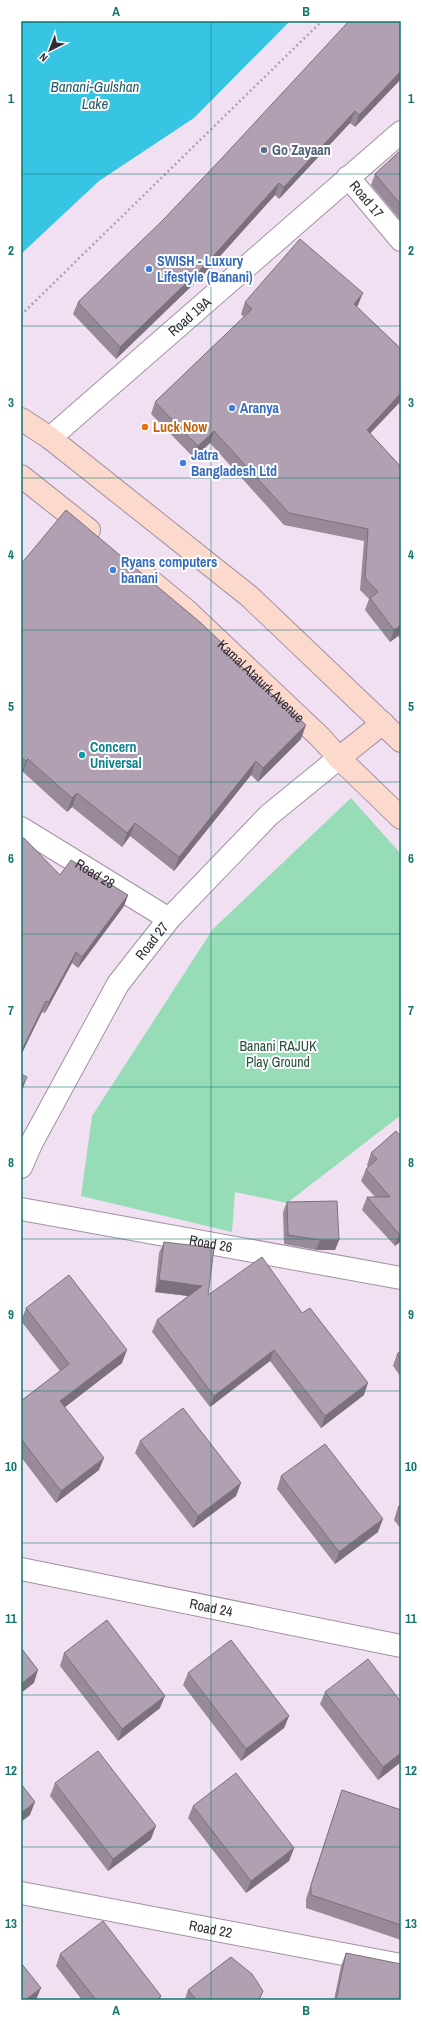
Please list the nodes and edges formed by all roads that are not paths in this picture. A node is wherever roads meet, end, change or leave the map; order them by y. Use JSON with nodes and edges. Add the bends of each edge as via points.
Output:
{"nodes":[{"id":1,"x":401,"y":132,"type":"edge"},
{"id":2,"x":348,"y":177,"type":"junction"},
{"id":3,"x":401,"y":240,"type":"edge"},
{"id":4,"x":21,"y":419,"type":"edge"},
{"id":5,"x":50,"y":438,"type":"junction"},
{"id":6,"x":23,"y":477,"type":"edge"},
{"id":7,"x":106,"y":544,"type":"edge"},
{"id":8,"x":125,"y":560,"type":"edge"},
{"id":9,"x":383,"y":723,"type":"junction"},
{"id":10,"x":401,"y":741,"type":"edge"},
{"id":11,"x":339,"y":758,"type":"junction"},
{"id":12,"x":401,"y":818,"type":"edge"},
{"id":13,"x":21,"y":828,"type":"edge"},
{"id":14,"x":169,"y":919,"type":"junction"},
{"id":15,"x":21,"y":1167,"type":"edge"},
{"id":16,"x":21,"y":1209,"type":"edge"},
{"id":17,"x":401,"y":1278,"type":"edge"},
{"id":18,"x":21,"y":1569,"type":"edge"},
{"id":19,"x":401,"y":1646,"type":"edge"},
{"id":20,"x":21,"y":1893,"type":"edge"},
{"id":21,"x":401,"y":1966,"type":"edge"}],
"edges":[{"from":1,"to":2,"type":"street","name":"Road 19A"},
{"from":2,"to":3,"type":"street","name":"Road 17"},
{"from":2,"to":5,"type":"street","name":"Road 19A"},
{"from":4,"to":5,"type":"main road"},
{"from":5,"to":9,"type":"main road","via":[[250,596]]},
{"from":6,"to":7,"type":"main road"},
{"from":8,"to":11,"type":"main road","name":"Kamal Ataturk Avenue","via":[[186,610]]},
{"from":9,"to":10,"type":"main road"},
{"from":9,"to":11,"type":"main road"},
{"from":11,"to":12,"type":"main road","name":"Kamal Ataturk Avenue"},
{"from":11,"to":14,"type":"street","name":"Road 27","via":[[269,815]]},
{"from":13,"to":14,"type":"street","name":"Road 28"},
{"from":14,"to":15,"type":"street","name":"Road 27","via":[[118,984]]},
{"from":16,"to":17,"type":"street","name":"Road 26"},
{"from":18,"to":19,"type":"street","name":"Road 24"},
{"from":20,"to":21,"type":"street","name":"Road 22"}]}
